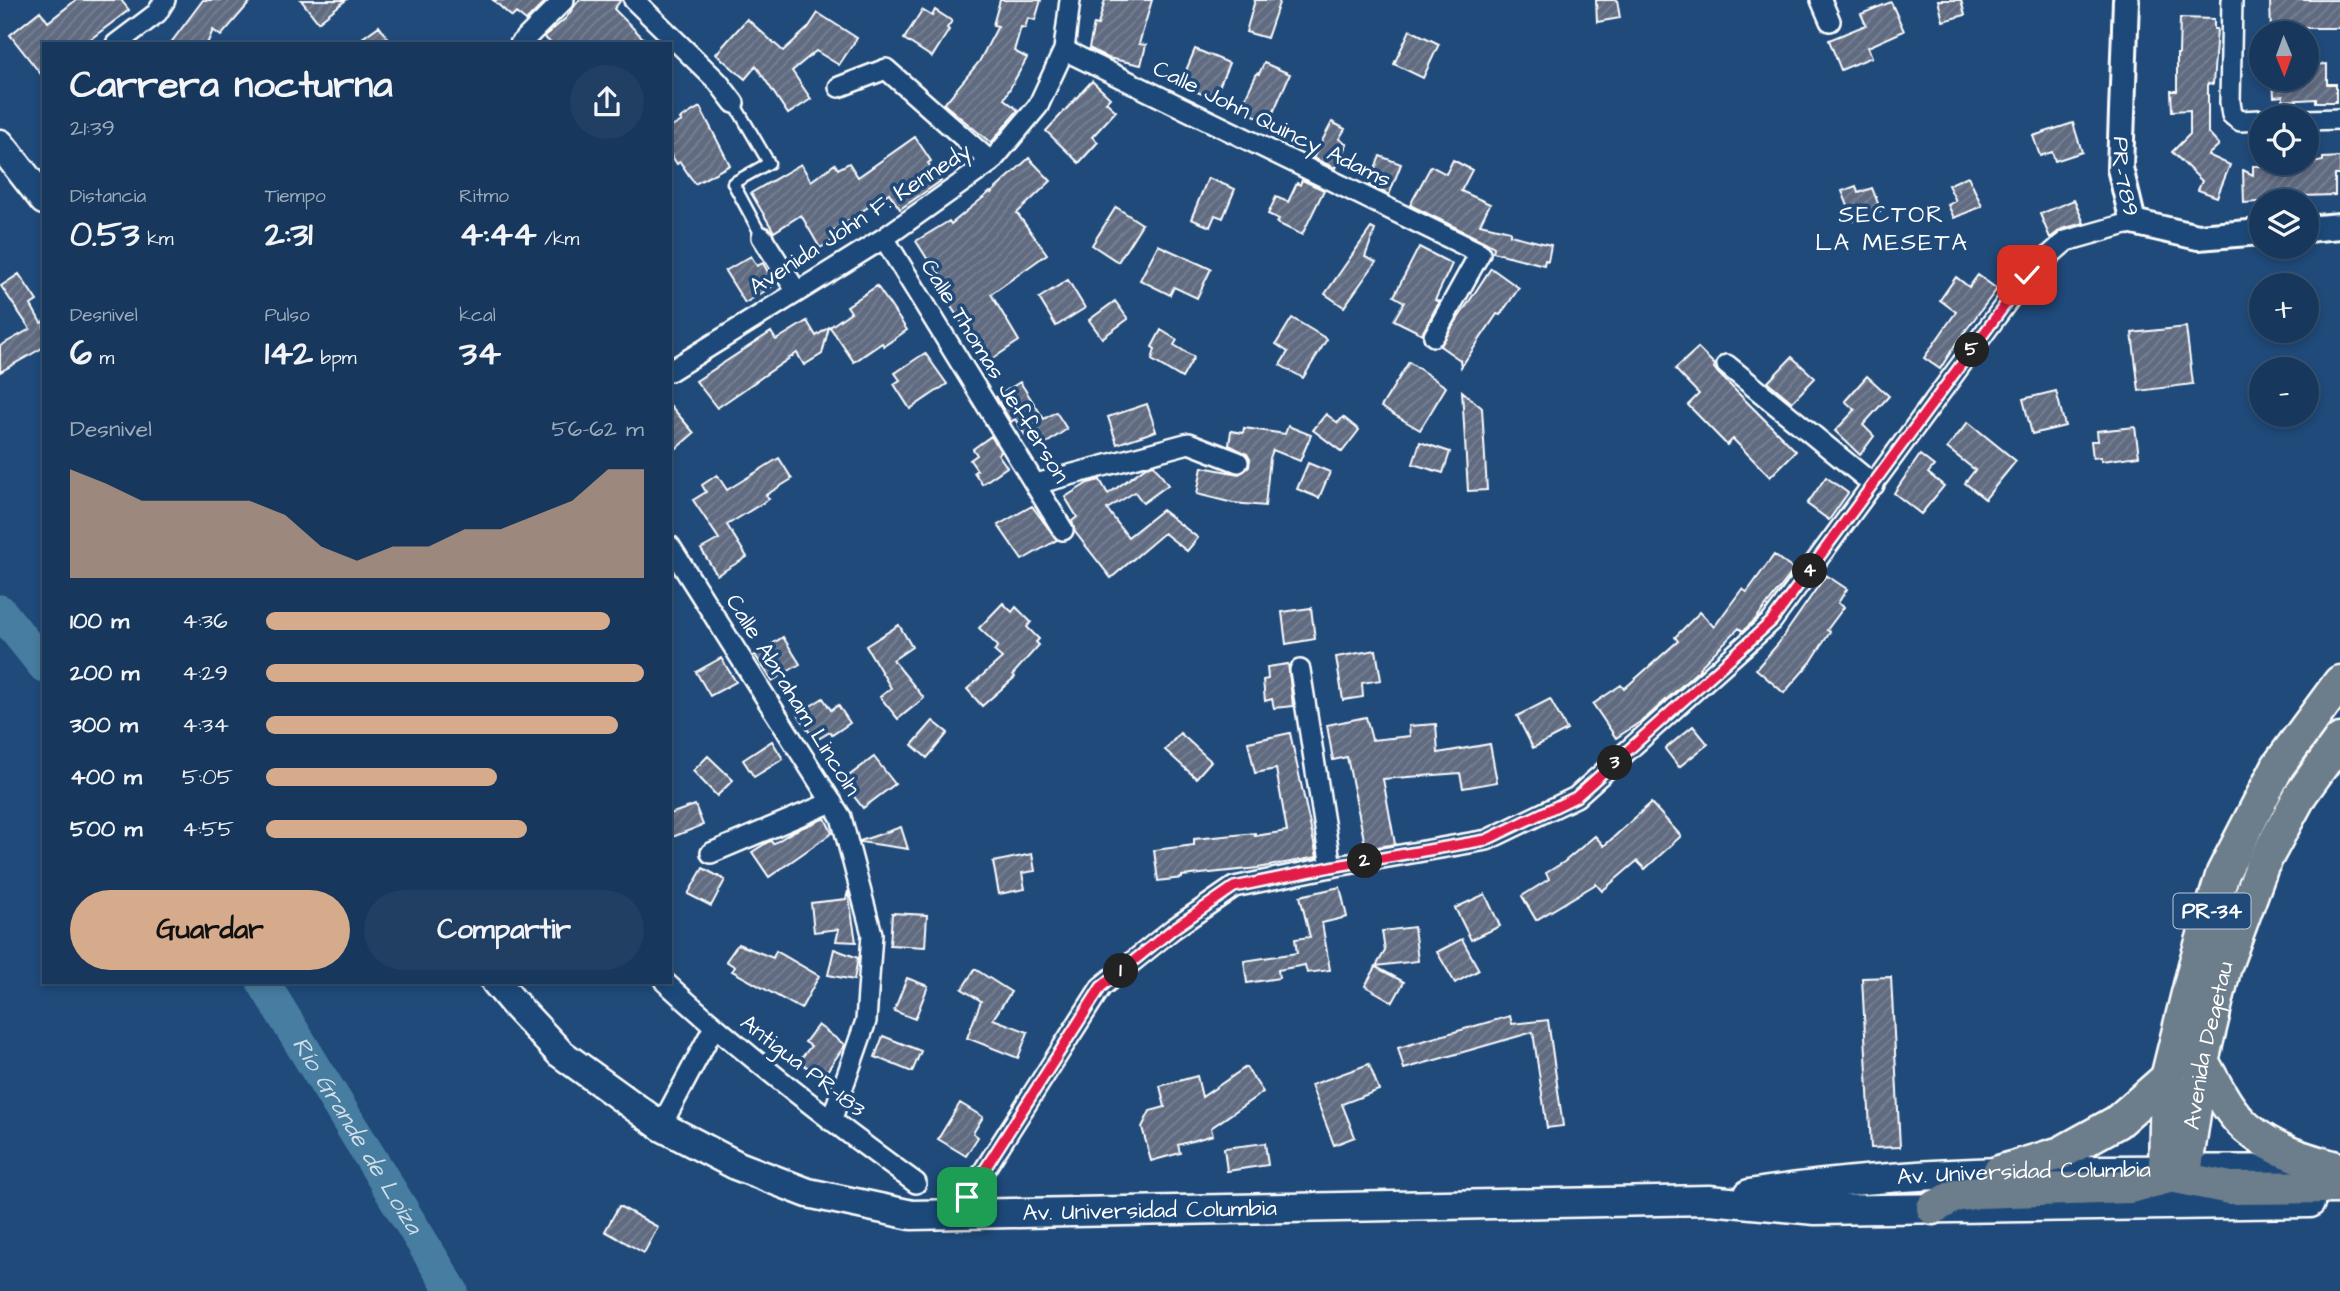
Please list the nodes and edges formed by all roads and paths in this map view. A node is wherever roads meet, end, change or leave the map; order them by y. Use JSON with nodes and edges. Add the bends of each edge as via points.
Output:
{"nodes":[{"id":1,"x":165,"y":0,"type":"edge"},
{"id":2,"x":564,"y":0,"type":"edge"},
{"id":3,"x":634,"y":0,"type":"edge"},
{"id":4,"x":1070,"y":0,"type":"edge"},
{"id":5,"x":1821,"y":0,"type":"edge"},
{"id":6,"x":2126,"y":0,"type":"edge"},
{"id":7,"x":2232,"y":0,"type":"edge"},
{"id":8,"x":1830,"y":22,"type":"dead end"},
{"id":9,"x":119,"y":42,"type":"edge"},
{"id":10,"x":522,"y":42,"type":"edge"},
{"id":11,"x":1065,"y":50,"type":"junction"},
{"id":12,"x":839,"y":87,"type":"dead end"},
{"id":13,"x":734,"y":103,"type":"joint"},
{"id":14,"x":2340,"y":119,"type":"edge"},
{"id":15,"x":2319,"y":120,"type":"edge"},
{"id":16,"x":2249,"y":121,"type":"edge"},
{"id":17,"x":0,"y":145,"type":"edge"},
{"id":18,"x":991,"y":162,"type":"junction"},
{"id":19,"x":42,"y":198,"type":"edge"},
{"id":20,"x":2133,"y":222,"type":"junction"},
{"id":21,"x":2340,"y":226,"type":"edge"},
{"id":22,"x":2319,"y":228,"type":"edge"},
{"id":23,"x":2249,"y":233,"type":"edge"},
{"id":24,"x":762,"y":237,"type":"joint"},
{"id":25,"x":884,"y":238,"type":"junction"},
{"id":26,"x":797,"y":292,"type":"junction"},
{"id":27,"x":1434,"y":336,"type":"dead end"},
{"id":28,"x":1727,"y":365,"type":"dead end"},
{"id":29,"x":672,"y":370,"type":"edge"},
{"id":30,"x":1238,"y":462,"type":"dead end"},
{"id":31,"x":1036,"y":484,"type":"junction"},
{"id":32,"x":1874,"y":485,"type":"junction"},
{"id":33,"x":1063,"y":530,"type":"dead end"},
{"id":34,"x":672,"y":549,"type":"edge"},
{"id":35,"x":1300,"y":670,"type":"dead end"},
{"id":36,"x":2340,"y":682,"type":"edge"},
{"id":37,"x":2340,"y":740,"type":"edge"},
{"id":38,"x":832,"y":802,"type":"junction"},
{"id":39,"x":711,"y":853,"type":"dead end"},
{"id":40,"x":1331,"y":867,"type":"junction"},
{"id":41,"x":498,"y":984,"type":"edge"},
{"id":42,"x":667,"y":984,"type":"edge"},
{"id":43,"x":714,"y":1027,"type":"junction"},
{"id":44,"x":2202,"y":1060,"type":"junction"},
{"id":45,"x":2167,"y":1078,"type":"junction"},
{"id":46,"x":831,"y":1121,"type":"junction"},
{"id":47,"x":661,"y":1126,"type":"junction"},
{"id":48,"x":2340,"y":1169,"type":"edge"},
{"id":49,"x":1999,"y":1172,"type":"junction"},
{"id":50,"x":2176,"y":1173,"type":"junction"},
{"id":51,"x":916,"y":1183,"type":"dead end"},
{"id":52,"x":2340,"y":1187,"type":"edge"},
{"id":53,"x":1709,"y":1200,"type":"junction"},
{"id":54,"x":2340,"y":1202,"type":"edge"},
{"id":55,"x":1933,"y":1209,"type":"junction"},
{"id":56,"x":961,"y":1214,"type":"junction"}],
"edges":[{"from":1,"to":9,"type":"street","via":[[157,13]]},
{"from":2,"to":10,"type":"street"},
{"from":3,"to":13,"type":"street"},
{"from":4,"to":11,"type":"street","name":"Avenida John F. Kennedy"},
{"from":5,"to":8,"type":"street"},
{"from":6,"to":20,"type":"street","name":"PR-789","number":"PR-789","via":[[2120,168]]},
{"from":7,"to":16,"type":"street","via":[[2230,102],[2232,115]]},
{"from":11,"to":18,"type":"street","name":"Avenida John F. Kennedy","via":[[1038,106]]},
{"from":11,"to":27,"type":"street","name":"Calle John Quincy Adams","via":[[1480,253]]},
{"from":12,"to":18,"type":"street","via":[[886,69]]},
{"from":13,"to":24,"type":"lane","via":[[769,163],[733,183]]},
{"from":14,"to":15,"type":"street"},
{"from":17,"to":19,"type":"main road"},
{"from":18,"to":25,"type":"street","name":"Avenida John F. Kennedy"},
{"from":20,"to":23,"type":"street","name":"PR-789","number":"PR-789","via":[[2198,237]]},
{"from":20,"to":32,"type":"street","via":[[2066,241],[2027,275]]},
{"from":21,"to":22,"type":"street"},
{"from":24,"to":26,"type":"street"},
{"from":25,"to":26,"type":"street","name":"Avenida John F. Kennedy"},
{"from":25,"to":31,"type":"street","name":"Calle Thomas Jefferson"},
{"from":26,"to":29,"type":"street","name":"Avenida John F. Kennedy"},
{"from":28,"to":32,"type":"street"},
{"from":30,"to":31,"type":"street","via":[[1189,443]]},
{"from":31,"to":33,"type":"street","name":"Calle Thomas Jefferson"},
{"from":32,"to":40,"type":"street","via":[[1772,621],[1576,797],[1486,840]]},
{"from":34,"to":38,"type":"street","name":"Calle Abraham Lincoln"},
{"from":35,"to":40,"type":"street"},
{"from":36,"to":45,"type":"main road","name":"Avenida Degetau","number":"PR-34","via":[[2278,766],[2223,873]]},
{"from":37,"to":44,"type":"main road","name":"Avenida Degetau","number":"PR-34","via":[[2301,794],[2262,866],[2225,966]]},
{"from":38,"to":39,"type":"street"},
{"from":38,"to":46,"type":"street","name":"Calle Abraham Lincoln","via":[[841,817],[872,934],[866,1021]]},
{"from":40,"to":56,"type":"street","via":[[1234,887],[1101,987],[967,1197]]},
{"from":41,"to":47,"type":"main road","name":"Av. Universidad Columbia","via":[[561,1053]]},
{"from":42,"to":43,"type":"street","name":"Antigua PR-183"},
{"from":43,"to":46,"type":"street","name":"Antigua PR-183"},
{"from":43,"to":47,"type":"street"},
{"from":44,"to":48,"type":"main road","via":[[2246,1128],[2293,1156]]},
{"from":44,"to":50,"type":"main road","name":"Avenida Degetau","number":"PR-34"},
{"from":45,"to":49,"type":"main road","via":[[2117,1122],[2061,1153]]},
{"from":45,"to":50,"type":"main road","name":"Avenida Degetau","number":"PR-34"},
{"from":46,"to":51,"type":"street","name":"Antigua PR-183"},
{"from":47,"to":56,"type":"main road","name":"Av. Universidad Columbia","via":[[738,1166],[808,1193],[912,1215]]},
{"from":48,"to":50,"type":"main road","name":"Av. Universidad Columbia"},
{"from":49,"to":50,"type":"main road","name":"Av. Universidad Columbia"},
{"from":49,"to":53,"type":"main road","name":"Av. Universidad Columbia","via":[[1815,1184]]},
{"from":50,"to":52,"type":"main road","via":[[2230,1188]]},
{"from":50,"to":55,"type":"main road","via":[[2130,1187],[1978,1192],[1955,1196]]},
{"from":53,"to":55,"type":"main road","name":"Av. Universidad Columbia","via":[[1815,1210]]},
{"from":53,"to":56,"type":"main road","name":"Av. Universidad Columbia"},
{"from":54,"to":55,"type":"main road","name":"Av. Universidad Columbia"}]}
